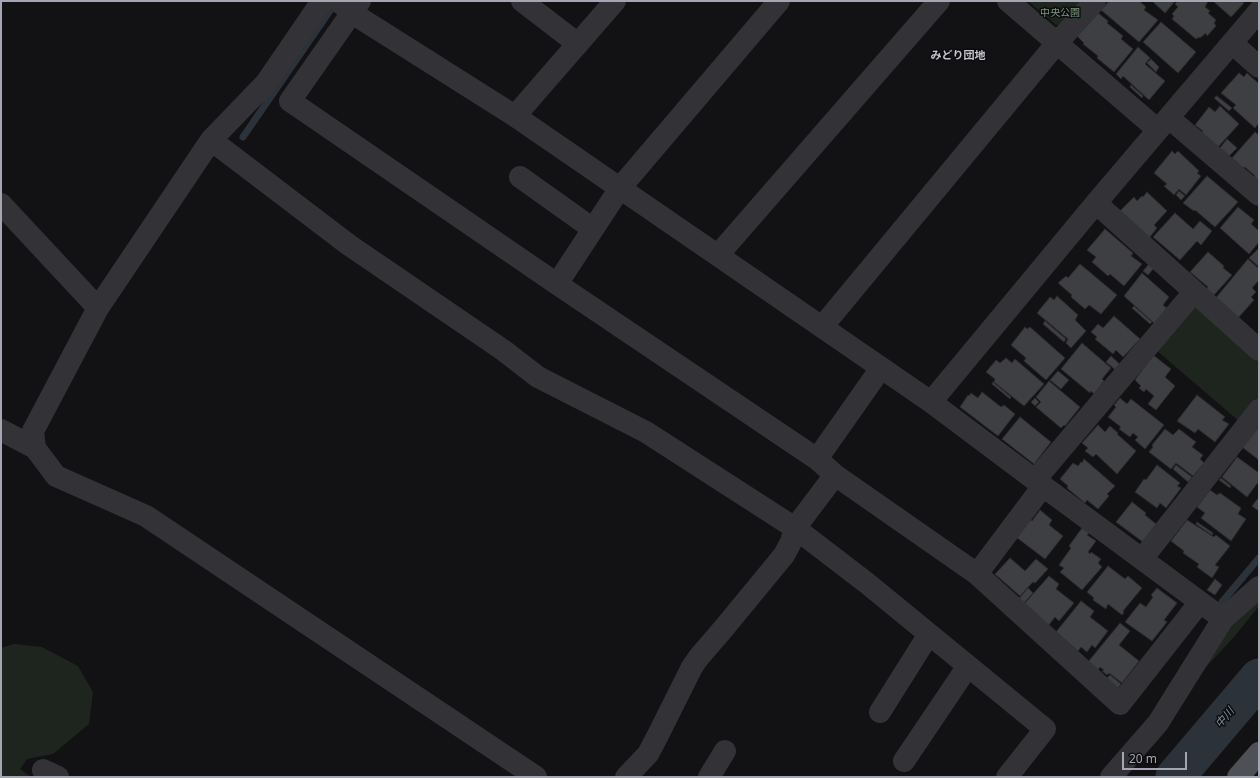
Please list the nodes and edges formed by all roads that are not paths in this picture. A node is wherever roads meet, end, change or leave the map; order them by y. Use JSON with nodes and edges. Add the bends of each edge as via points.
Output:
{"nodes":[{"id":1,"x":322,"y":1,"type":"edge"},
{"id":2,"x":522,"y":1,"type":"edge"},
{"id":3,"x":615,"y":1,"type":"edge"},
{"id":4,"x":779,"y":1,"type":"edge"},
{"id":5,"x":939,"y":1,"type":"edge"},
{"id":6,"x":1008,"y":1,"type":"edge"},
{"id":7,"x":1095,"y":1,"type":"edge"},
{"id":8,"x":350,"y":5,"type":"edge"},
{"id":9,"x":1259,"y":11,"type":"edge"},
{"id":10,"x":1057,"y":43,"type":"junction"},
{"id":11,"x":1232,"y":43,"type":"junction"},
{"id":12,"x":578,"y":44,"type":"junction"},
{"id":13,"x":1259,"y":67,"type":"edge"},
{"id":14,"x":515,"y":116,"type":"junction"},
{"id":15,"x":1164,"y":124,"type":"junction"},
{"id":16,"x":211,"y":140,"type":"junction"},
{"id":17,"x":520,"y":177,"type":"dead end"},
{"id":18,"x":620,"y":188,"type":"junction"},
{"id":19,"x":1259,"y":195,"type":"edge"},
{"id":20,"x":1096,"y":203,"type":"junction"},
{"id":21,"x":1,"y":204,"type":"edge"},
{"id":22,"x":594,"y":229,"type":"junction"},
{"id":23,"x":718,"y":255,"type":"junction"},
{"id":24,"x":557,"y":284,"type":"junction"},
{"id":25,"x":1194,"y":292,"type":"junction"},
{"id":26,"x":98,"y":308,"type":"junction"},
{"id":27,"x":822,"y":327,"type":"junction"},
{"id":28,"x":1256,"y":340,"type":"edge"},
{"id":29,"x":881,"y":368,"type":"junction"},
{"id":30,"x":931,"y":402,"type":"junction"},
{"id":31,"x":1259,"y":410,"type":"edge"},
{"id":32,"x":1,"y":430,"type":"edge"},
{"id":33,"x":35,"y":448,"type":"junction"},
{"id":34,"x":817,"y":459,"type":"junction"},
{"id":35,"x":835,"y":475,"type":"junction"},
{"id":36,"x":1039,"y":483,"type":"junction"},
{"id":37,"x":795,"y":528,"type":"junction"},
{"id":38,"x":1142,"y":559,"type":"junction"},
{"id":39,"x":977,"y":574,"type":"junction"},
{"id":40,"x":1259,"y":587,"type":"edge"},
{"id":41,"x":1200,"y":602,"type":"junction"},
{"id":42,"x":1224,"y":619,"type":"junction"},
{"id":43,"x":929,"y":634,"type":"junction"},
{"id":44,"x":968,"y":666,"type":"junction"},
{"id":45,"x":880,"y":712,"type":"dead end"},
{"id":46,"x":725,"y":751,"type":"dead end"},
{"id":47,"x":1259,"y":754,"type":"edge"},
{"id":48,"x":904,"y":761,"type":"dead end"},
{"id":49,"x":536,"y":777,"type":"edge"},
{"id":50,"x":626,"y":777,"type":"edge"},
{"id":51,"x":710,"y":777,"type":"edge"},
{"id":52,"x":1006,"y":777,"type":"edge"},
{"id":53,"x":1111,"y":777,"type":"edge"},
{"id":54,"x":1238,"y":777,"type":"edge"}],
"edges":[{"from":1,"to":16,"type":"street","via":[[266,83]]},
{"from":2,"to":12,"type":"street"},
{"from":3,"to":12,"type":"street"},
{"from":4,"to":18,"type":"street"},
{"from":5,"to":23,"type":"street"},
{"from":6,"to":10,"type":"street"},
{"from":7,"to":10,"type":"street"},
{"from":8,"to":14,"type":"street"},
{"from":8,"to":24,"type":"street","via":[[290,101]]},
{"from":9,"to":11,"type":"street"},
{"from":10,"to":15,"type":"street"},
{"from":10,"to":27,"type":"street"},
{"from":11,"to":13,"type":"street"},
{"from":11,"to":15,"type":"street"},
{"from":12,"to":14,"type":"street"},
{"from":14,"to":18,"type":"street"},
{"from":15,"to":19,"type":"street"},
{"from":15,"to":20,"type":"street"},
{"from":16,"to":26,"type":"street"},
{"from":16,"to":37,"type":"street","via":[[348,245],[538,376],[646,432]]},
{"from":17,"to":22,"type":"street"},
{"from":18,"to":22,"type":"street"},
{"from":18,"to":23,"type":"street"},
{"from":20,"to":25,"type":"street"},
{"from":20,"to":30,"type":"street"},
{"from":21,"to":26,"type":"street"},
{"from":22,"to":24,"type":"street"},
{"from":23,"to":27,"type":"street"},
{"from":24,"to":34,"type":"street"},
{"from":25,"to":28,"type":"street"},
{"from":25,"to":36,"type":"street"},
{"from":26,"to":33,"type":"street","via":[[33,431]]},
{"from":27,"to":29,"type":"street"},
{"from":29,"to":30,"type":"street"},
{"from":29,"to":34,"type":"street"},
{"from":30,"to":36,"type":"street"},
{"from":31,"to":38,"type":"street"},
{"from":32,"to":33,"type":"street"},
{"from":33,"to":49,"type":"street","via":[[56,476],[146,516]]},
{"from":34,"to":35,"type":"street"},
{"from":35,"to":37,"type":"street"},
{"from":35,"to":39,"type":"street"},
{"from":36,"to":38,"type":"street"},
{"from":36,"to":39,"type":"street"},
{"from":37,"to":43,"type":"street"},
{"from":37,"to":50,"type":"street","via":[[784,555],[692,667],[648,754]]},
{"from":38,"to":41,"type":"street"},
{"from":39,"to":41,"type":"street","via":[[1120,704]]},
{"from":40,"to":42,"type":"street"},
{"from":41,"to":42,"type":"street"},
{"from":42,"to":53,"type":"street","via":[[1158,723]]},
{"from":43,"to":44,"type":"street"},
{"from":43,"to":45,"type":"street"},
{"from":44,"to":48,"type":"street"},
{"from":44,"to":52,"type":"street","via":[[1045,729]]},
{"from":46,"to":51,"type":"street"},
{"from":47,"to":54,"type":"main road"}]}
